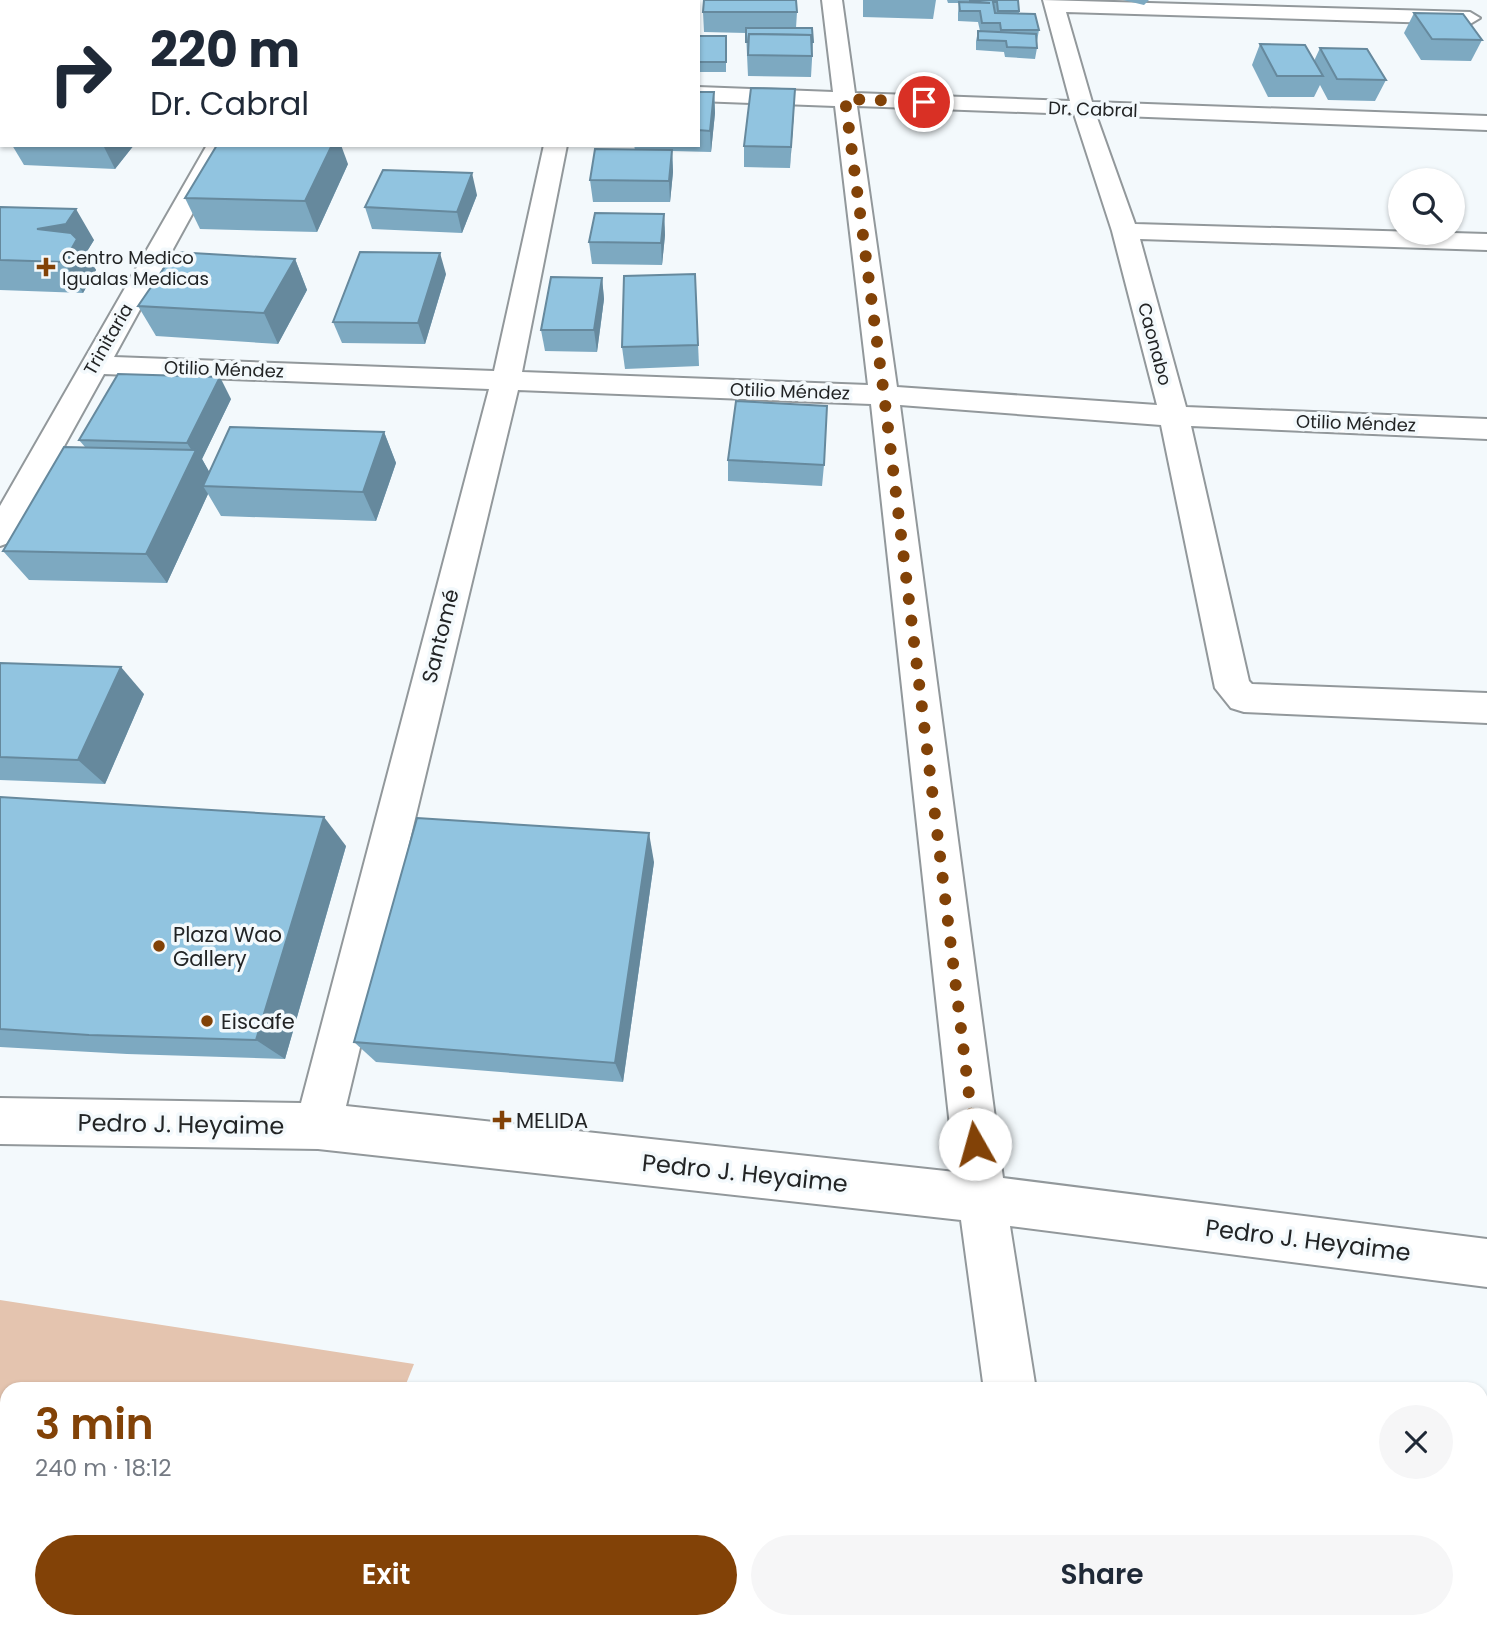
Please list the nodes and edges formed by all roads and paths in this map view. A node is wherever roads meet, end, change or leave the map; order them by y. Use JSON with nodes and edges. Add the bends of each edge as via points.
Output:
{"nodes":[{"id":1,"x":832,"y":0,"type":"edge"},
{"id":2,"x":1456,"y":0,"type":"edge"},
{"id":3,"x":1054,"y":3,"type":"edge"},
{"id":4,"x":1471,"y":18,"type":"junction"},
{"id":5,"x":1487,"y":37,"type":"edge"},
{"id":6,"x":700,"y":94,"type":"edge"},
{"id":7,"x":845,"y":99,"type":"junction"},
{"id":8,"x":1083,"y":109,"type":"junction"},
{"id":9,"x":1487,"y":123,"type":"edge"},
{"id":10,"x":218,"y":147,"type":"edge"},
{"id":11,"x":556,"y":147,"type":"edge"},
{"id":12,"x":1125,"y":231,"type":"junction"},
{"id":13,"x":1487,"y":242,"type":"edge"},
{"id":14,"x":93,"y":365,"type":"junction"},
{"id":15,"x":506,"y":379,"type":"junction"},
{"id":16,"x":884,"y":395,"type":"junction"},
{"id":17,"x":1174,"y":416,"type":"junction"},
{"id":18,"x":1487,"y":429,"type":"edge"},
{"id":19,"x":0,"y":534,"type":"edge"},
{"id":20,"x":1487,"y":708,"type":"edge"},
{"id":21,"x":0,"y":1121,"type":"edge"},
{"id":22,"x":318,"y":1126,"type":"junction"},
{"id":23,"x":982,"y":1199,"type":"junction"},
{"id":24,"x":1487,"y":1263,"type":"edge"},
{"id":25,"x":1009,"y":1382,"type":"edge"}],
"edges":[{"from":1,"to":7,"type":"street"},
{"from":2,"to":4,"type":"street"},
{"from":3,"to":4,"type":"street"},
{"from":3,"to":8,"type":"street","name":"Caonabo"},
{"from":4,"to":5,"type":"street"},
{"from":6,"to":7,"type":"street","name":"Dr. Cabral"},
{"from":7,"to":8,"type":"street","name":"Dr. Cabral"},
{"from":7,"to":16,"type":"street"},
{"from":8,"to":9,"type":"street","name":"Dr. Cabral"},
{"from":8,"to":12,"type":"street","name":"Caonabo"},
{"from":10,"to":14,"type":"street","name":"Trinitaria"},
{"from":11,"to":15,"type":"street","name":"Santomé"},
{"from":12,"to":13,"type":"street"},
{"from":12,"to":17,"type":"street","name":"Caonabo"},
{"from":14,"to":15,"type":"street","name":"Otilio Méndez"},
{"from":14,"to":19,"type":"street","name":"Trinitaria"},
{"from":15,"to":16,"type":"street","name":"Otilio Méndez"},
{"from":15,"to":22,"type":"street","name":"Santomé"},
{"from":16,"to":17,"type":"street","name":"Otilio Méndez"},
{"from":16,"to":23,"type":"street"},
{"from":17,"to":18,"type":"street","name":"Otilio Méndez"},
{"from":17,"to":20,"type":"street","name":"Caonabo","via":[[1233,688],[1238,693],[1244,698]]},
{"from":21,"to":22,"type":"street","name":"Pedro J. Heyaime"},
{"from":22,"to":23,"type":"street","name":"Pedro J. Heyaime"},
{"from":23,"to":24,"type":"street","name":"Pedro J. Heyaime"},
{"from":23,"to":25,"type":"street"}]}
